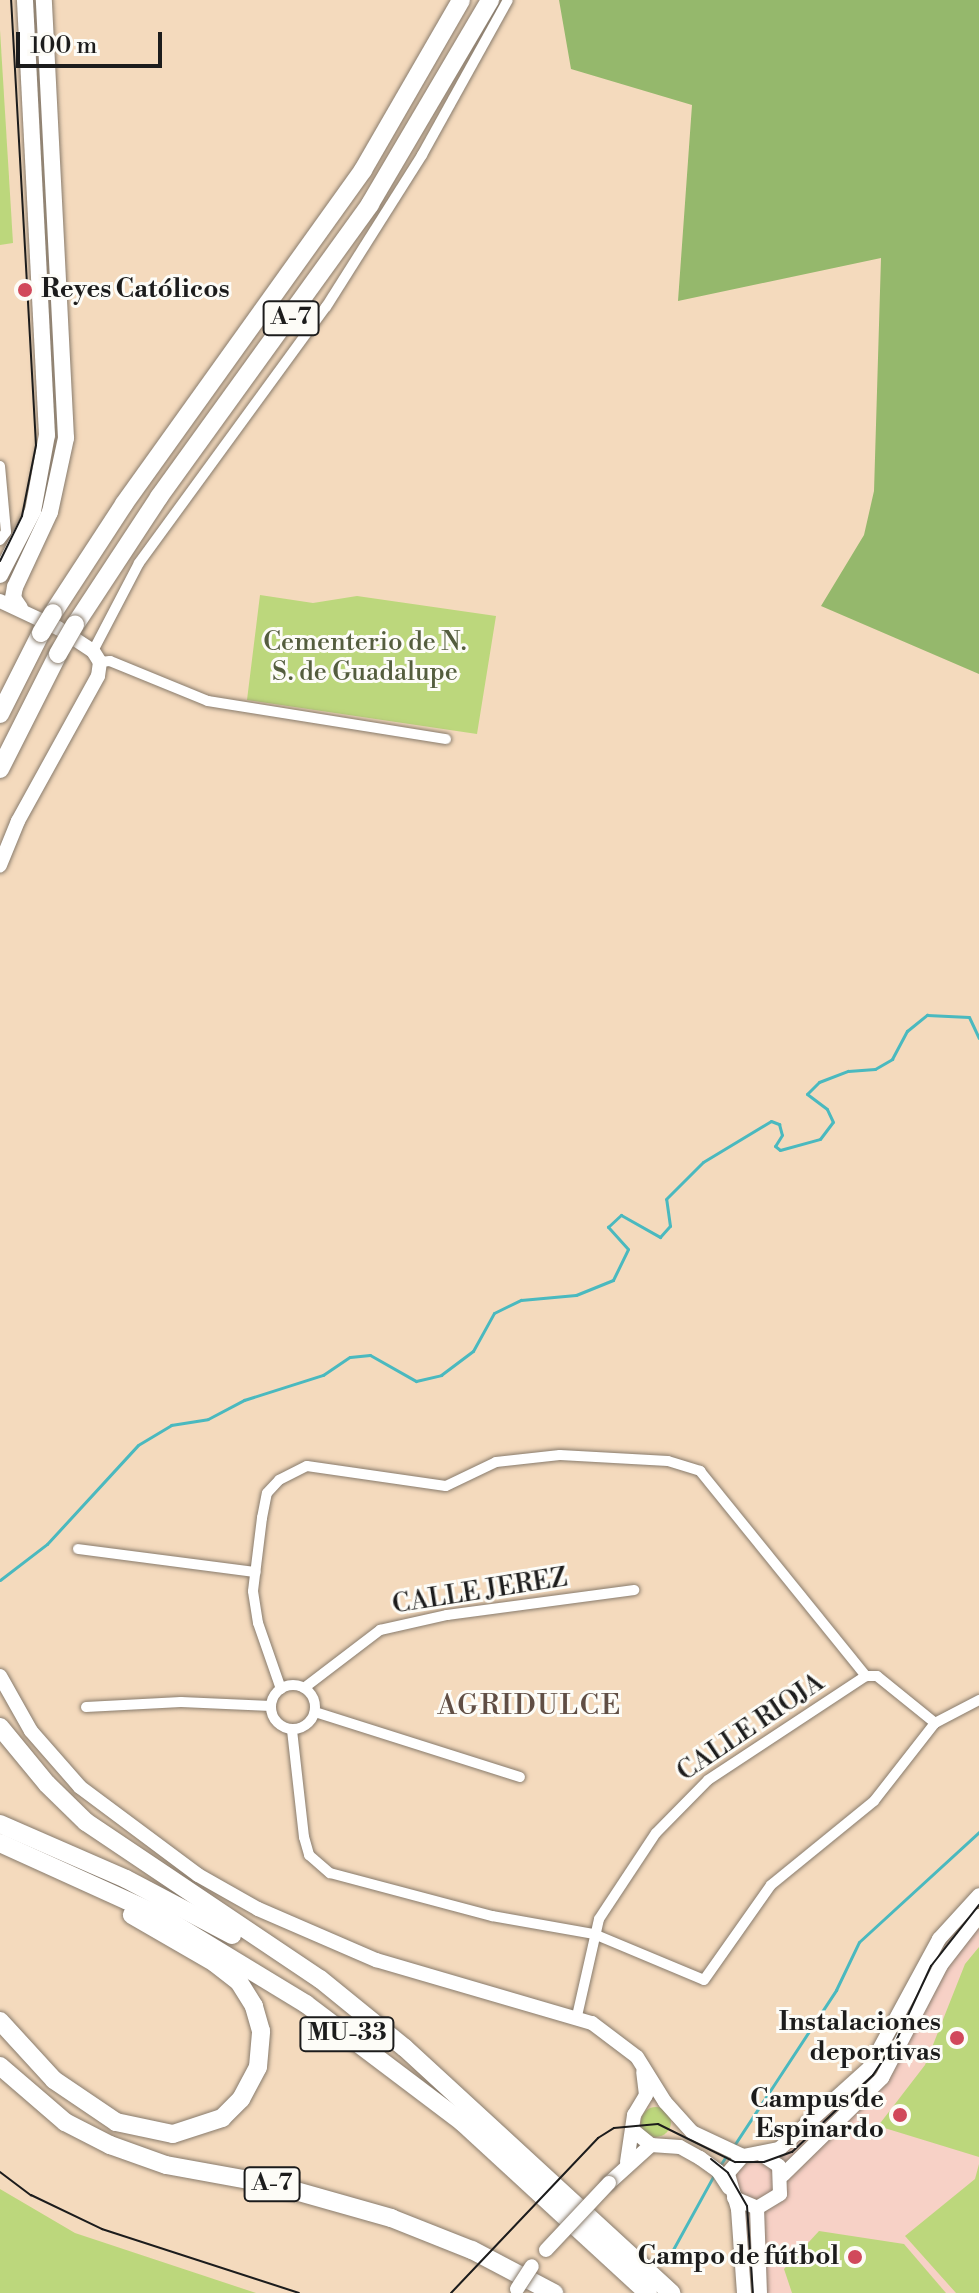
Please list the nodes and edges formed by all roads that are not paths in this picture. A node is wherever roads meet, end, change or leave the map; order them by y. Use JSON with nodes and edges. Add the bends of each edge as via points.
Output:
{"nodes":[{"id":1,"x":25,"y":0,"type":"edge"},
{"id":2,"x":44,"y":0,"type":"edge"},
{"id":3,"x":461,"y":0,"type":"edge"},
{"id":4,"x":490,"y":0,"type":"edge"},
{"id":5,"x":508,"y":0,"type":"edge"},
{"id":6,"x":0,"y":466,"type":"edge"},
{"id":7,"x":0,"y":540,"type":"edge"},
{"id":8,"x":33,"y":549,"type":"junction"},
{"id":9,"x":0,"y":575,"type":"edge"},
{"id":10,"x":0,"y":595,"type":"edge"},
{"id":11,"x":0,"y":601,"type":"edge"},
{"id":12,"x":20,"y":608,"type":"junction"},
{"id":13,"x":96,"y":656,"type":"junction"},
{"id":14,"x":0,"y":714,"type":"edge"},
{"id":15,"x":446,"y":739,"type":"dead end"},
{"id":16,"x":0,"y":769,"type":"edge"},
{"id":17,"x":0,"y":865,"type":"edge"},
{"id":18,"x":78,"y":1549,"type":"dead end"},
{"id":19,"x":256,"y":1572,"type":"junction"},
{"id":20,"x":634,"y":1590,"type":"dead end"},
{"id":21,"x":0,"y":1676,"type":"edge"},
{"id":22,"x":866,"y":1676,"type":"junction"},
{"id":23,"x":304,"y":1688,"type":"junction"},
{"id":24,"x":281,"y":1689,"type":"junction"},
{"id":25,"x":979,"y":1700,"type":"edge"},
{"id":26,"x":271,"y":1706,"type":"junction"},
{"id":27,"x":86,"y":1707,"type":"dead end"},
{"id":28,"x":315,"y":1712,"type":"junction"},
{"id":29,"x":935,"y":1723,"type":"junction"},
{"id":30,"x":0,"y":1727,"type":"edge"},
{"id":31,"x":292,"y":1730,"type":"junction"},
{"id":32,"x":520,"y":1777,"type":"dead end"},
{"id":33,"x":0,"y":1824,"type":"edge"},
{"id":34,"x":0,"y":1843,"type":"edge"},
{"id":35,"x":0,"y":1852,"type":"edge"},
{"id":36,"x":979,"y":1895,"type":"edge"},
{"id":37,"x":979,"y":1916,"type":"edge"},
{"id":38,"x":594,"y":1934,"type":"junction"},
{"id":39,"x":577,"y":2016,"type":"junction"},
{"id":40,"x":0,"y":2021,"type":"edge"},
{"id":41,"x":377,"y":2025,"type":"junction"},
{"id":42,"x":637,"y":2057,"type":"junction"},
{"id":43,"x":0,"y":2066,"type":"edge"},
{"id":44,"x":665,"y":2102,"type":"junction"},
{"id":45,"x":640,"y":2106,"type":"junction"},
{"id":46,"x":678,"y":2119,"type":"junction"},
{"id":47,"x":635,"y":2132,"type":"junction"},
{"id":48,"x":654,"y":2145,"type":"junction"},
{"id":49,"x":760,"y":2153,"type":"junction"},
{"id":50,"x":743,"y":2156,"type":"junction"},
{"id":51,"x":627,"y":2162,"type":"junction"},
{"id":52,"x":783,"y":2175,"type":"junction"},
{"id":53,"x":731,"y":2192,"type":"junction"},
{"id":54,"x":757,"y":2208,"type":"junction"},
{"id":55,"x":516,"y":2291,"type":"edge"},
{"id":56,"x":554,"y":2293,"type":"edge"},
{"id":57,"x":648,"y":2293,"type":"edge"},
{"id":58,"x":671,"y":2293,"type":"edge"},
{"id":59,"x":744,"y":2293,"type":"edge"},
{"id":60,"x":760,"y":2293,"type":"edge"}],
"edges":[{"from":1,"to":9,"type":"main road","via":[[47,435],[33,511]]},
{"from":2,"to":8,"type":"main road","via":[[66,438],[50,512]]},
{"from":3,"to":14,"type":"highway","number":"A-7","bridge":true,"via":[[363,170],[124,504],[53,613]]},
{"from":4,"to":16,"type":"highway","number":"A-7","bridge":true,"via":[[361,217],[159,497],[75,625]]},
{"from":5,"to":13,"type":"street","via":[[422,155],[326,307],[139,563]]},
{"from":6,"to":7,"type":"street","via":[[6,532]]},
{"from":8,"to":10,"type":"main road"},
{"from":8,"to":12,"type":"main road","via":[[15,587],[13,598]]},
{"from":11,"to":12,"type":"main road"},
{"from":12,"to":13,"type":"main road"},
{"from":13,"to":15,"type":"street","via":[[208,701]]},
{"from":13,"to":17,"type":"main road","via":[[98,676],[18,821]]},
{"from":18,"to":19,"type":"street"},
{"from":19,"to":22,"type":"street","via":[[267,1493],[292,1471],[307,1466],[446,1486],[496,1462],[523,1458],[668,1461],[700,1471],[714,1484]]},
{"from":19,"to":24,"type":"street","via":[[258,1623]]},
{"from":20,"to":23,"type":"street","name":"CALLE JEREZ","via":[[447,1615],[380,1630]]},
{"from":21,"to":39,"type":"main road","via":[[31,1731],[80,1787],[198,1875],[258,1909],[376,1960]]},
{"from":22,"to":29,"type":"street","via":[[877,1676]]},
{"from":22,"to":38,"type":"street","name":"CALLE RIOJA","via":[[682,1802],[617,1891]]},
{"from":23,"to":24,"type":"street"},
{"from":23,"to":28,"type":"street"},
{"from":24,"to":26,"type":"street"},
{"from":25,"to":29,"type":"street"},
{"from":26,"to":27,"type":"street","via":[[181,1702]]},
{"from":26,"to":31,"type":"street","via":[[279,1725]]},
{"from":28,"to":31,"type":"street","via":[[307,1725]]},
{"from":28,"to":32,"type":"street"},
{"from":29,"to":38,"type":"street","via":[[874,1801],[771,1885],[704,1980]]},
{"from":30,"to":41,"type":"highway","via":[[86,1822],[320,1979]]},
{"from":31,"to":38,"type":"street","via":[[304,1837],[309,1855],[330,1873],[492,1916]]},
{"from":33,"to":41,"type":"highway","number":"MU-33","via":[[214,1924]]},
{"from":34,"to":57,"type":"highway","number":"MU-33","via":[[163,1917],[306,2004],[462,2122]]},
{"from":35,"to":40,"type":"highway","via":[[115,1906],[229,1973],[254,2006],[261,2054],[248,2089],[222,2118],[187,2132],[147,2132],[104,2116],[70,2093]]},
{"from":36,"to":49,"type":"main road","via":[[927,1958],[869,2068],[793,2139]]},
{"from":37,"to":52,"type":"main road","via":[[941,1965],[882,2078]]},
{"from":38,"to":39,"type":"street","name":"CALLE RIOJA"},
{"from":39,"to":42,"type":"main road","via":[[616,2037]]},
{"from":41,"to":58,"type":"highway","via":[[469,2101]]},
{"from":42,"to":44,"type":"main road"},
{"from":42,"to":45,"type":"main road","via":[[648,2082]]},
{"from":43,"to":56,"type":"highway","number":"A-7","via":[[65,2122],[110,2145],[166,2165],[271,2184],[391,2218],[472,2250]]},
{"from":44,"to":45,"type":"main road"},
{"from":44,"to":46,"type":"main road"},
{"from":45,"to":47,"type":"main road","via":[[634,2115]]},
{"from":46,"to":48,"type":"main road","via":[[676,2132]]},
{"from":46,"to":50,"type":"main road","via":[[710,2144]]},
{"from":47,"to":48,"type":"main road"},
{"from":47,"to":51,"type":"main road"},
{"from":48,"to":51,"type":"main road"},
{"from":48,"to":53,"type":"main road","via":[[680,2147],[700,2158],[718,2171]]},
{"from":49,"to":50,"type":"main road"},
{"from":49,"to":52,"type":"main road","via":[[774,2160]]},
{"from":50,"to":53,"type":"main road","via":[[728,2173]]},
{"from":51,"to":55,"type":"main road","bridge":true,"via":[[532,2266]]},
{"from":52,"to":54,"type":"main road","via":[[780,2194]]},
{"from":53,"to":54,"type":"main road"},
{"from":53,"to":59,"type":"main road","via":[[738,2209]]},
{"from":54,"to":60,"type":"main road"}]}
